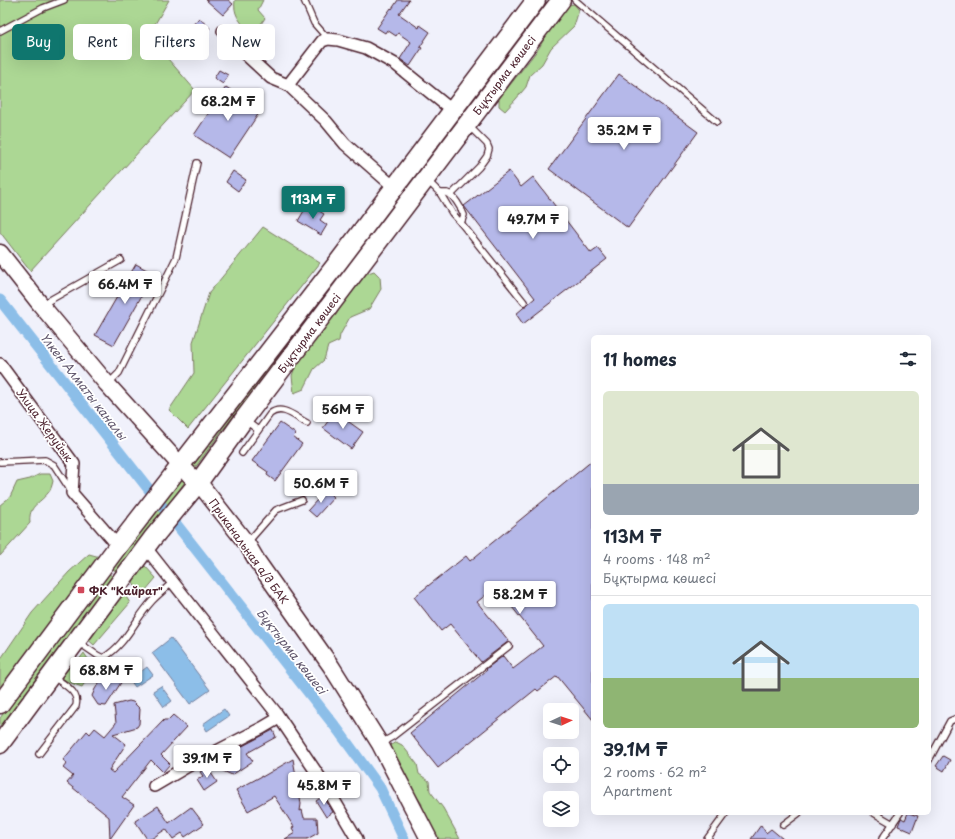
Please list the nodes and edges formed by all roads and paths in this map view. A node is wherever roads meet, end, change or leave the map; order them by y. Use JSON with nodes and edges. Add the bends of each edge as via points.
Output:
{"nodes":[{"id":1,"x":64,"y":0,"type":"edge"},
{"id":2,"x":304,"y":0,"type":"edge"},
{"id":3,"x":536,"y":0,"type":"edge"},
{"id":4,"x":561,"y":0,"type":"edge"},
{"id":5,"x":576,"y":0,"type":"edge"},
{"id":6,"x":513,"y":30,"type":"junction"},
{"id":7,"x":0,"y":31,"type":"edge"},
{"id":8,"x":328,"y":39,"type":"junction"},
{"id":9,"x":528,"y":43,"type":"junction"},
{"id":10,"x":252,"y":60,"type":"edge"},
{"id":11,"x":288,"y":85,"type":"junction"},
{"id":12,"x":453,"y":111,"type":"junction"},
{"id":13,"x":717,"y":122,"type":"dead end"},
{"id":14,"x":467,"y":125,"type":"junction"},
{"id":15,"x":197,"y":164,"type":"dead end"},
{"id":16,"x":426,"y":179,"type":"junction"},
{"id":17,"x":394,"y":187,"type":"junction"},
{"id":18,"x":440,"y":193,"type":"junction"},
{"id":19,"x":450,"y":195,"type":"junction"},
{"id":20,"x":462,"y":223,"type":"junction"},
{"id":21,"x":0,"y":253,"type":"edge"},
{"id":22,"x":120,"y":260,"type":"dead end"},
{"id":23,"x":339,"y":261,"type":"junction"},
{"id":24,"x":354,"y":273,"type":"junction"},
{"id":25,"x":524,"y":302,"type":"dead end"},
{"id":26,"x":41,"y":305,"type":"junction"},
{"id":27,"x":0,"y":364,"type":"edge"},
{"id":28,"x":107,"y":384,"type":"junction"},
{"id":29,"x":244,"y":419,"type":"junction"},
{"id":30,"x":306,"y":424,"type":"dead end"},
{"id":31,"x":258,"y":430,"type":"junction"},
{"id":32,"x":242,"y":453,"type":"dead end"},
{"id":33,"x":0,"y":462,"type":"edge"},
{"id":34,"x":177,"y":471,"type":"junction"},
{"id":35,"x":198,"y":483,"type":"junction"},
{"id":36,"x":72,"y":493,"type":"junction"},
{"id":37,"x":302,"y":500,"type":"dead end"},
{"id":38,"x":149,"y":543,"type":"junction"},
{"id":39,"x":247,"y":544,"type":"junction"},
{"id":40,"x":118,"y":546,"type":"junction"},
{"id":41,"x":173,"y":582,"type":"junction"},
{"id":42,"x":77,"y":640,"type":"junction"},
{"id":43,"x":509,"y":646,"type":"dead end"},
{"id":44,"x":52,"y":675,"type":"junction"},
{"id":45,"x":0,"y":704,"type":"edge"},
{"id":46,"x":279,"y":718,"type":"junction"},
{"id":47,"x":955,"y":720,"type":"edge"},
{"id":48,"x":0,"y":744,"type":"edge"},
{"id":49,"x":380,"y":744,"type":"junction"},
{"id":50,"x":39,"y":754,"type":"dead end"},
{"id":51,"x":931,"y":756,"type":"edge"},
{"id":52,"x":154,"y":786,"type":"dead end"},
{"id":53,"x":725,"y":815,"type":"edge"},
{"id":54,"x":796,"y":815,"type":"edge"},
{"id":55,"x":877,"y":815,"type":"edge"},
{"id":56,"x":899,"y":815,"type":"edge"},
{"id":57,"x":893,"y":824,"type":"junction"},
{"id":58,"x":783,"y":825,"type":"dead end"},
{"id":59,"x":354,"y":838,"type":"edge"},
{"id":60,"x":429,"y":839,"type":"edge"},
{"id":61,"x":707,"y":839,"type":"edge"},
{"id":62,"x":882,"y":839,"type":"edge"}],
"edges":[{"from":1,"to":7,"type":"lane"},
{"from":2,"to":8,"type":"lane","via":[[314,22]]},
{"from":3,"to":6,"type":"main road","name":"Бұқтырма көшесі"},
{"from":4,"to":9,"type":"main road","name":"Бұқтырма көшесі"},
{"from":5,"to":13,"type":"lane"},
{"from":6,"to":9,"type":"main road"},
{"from":6,"to":12,"type":"main road","name":"Бұқтырма көшесі"},
{"from":8,"to":11,"type":"street","via":[[322,41]]},
{"from":8,"to":12,"type":"street","via":[[366,48],[395,64]]},
{"from":9,"to":14,"type":"main road","name":"Бұқтырма көшесі"},
{"from":10,"to":11,"type":"street","via":[[271,78]]},
{"from":11,"to":17,"type":"street","via":[[326,121],[345,144]]},
{"from":12,"to":17,"type":"main road","name":"Бұқтырма көшесі"},
{"from":14,"to":16,"type":"main road","name":"Бұқтырма көшесі"},
{"from":14,"to":19,"type":"lane","via":[[487,144],[489,150],[479,167]]},
{"from":15,"to":28,"type":"lane","via":[[176,258],[119,373]]},
{"from":16,"to":18,"type":"lane"},
{"from":16,"to":24,"type":"main road","name":"Бұқтырма көшесі"},
{"from":17,"to":23,"type":"main road","name":"Бұқтырма көшесі"},
{"from":18,"to":19,"type":"lane"},
{"from":18,"to":20,"type":"lane","via":[[452,213]]},
{"from":19,"to":20,"type":"lane","via":[[464,214]]},
{"from":20,"to":25,"type":"lane"},
{"from":21,"to":26,"type":"main road","name":"Приканальная а/д БАК"},
{"from":22,"to":26,"type":"lane"},
{"from":23,"to":24,"type":"main road"},
{"from":23,"to":34,"type":"main road","name":"Бұқтырма көшесі"},
{"from":24,"to":29,"type":"main road","name":"Бұқтырма көшесі"},
{"from":26,"to":28,"type":"main road","name":"Приканальная а/д БАК"},
{"from":27,"to":36,"type":"street","name":"Улица Жеруйык","via":[[74,464]]},
{"from":28,"to":34,"type":"main road","name":"Приканальная а/д БАК"},
{"from":29,"to":31,"type":"lane"},
{"from":29,"to":35,"type":"main road","name":"Бұқтырма көшесі"},
{"from":30,"to":31,"type":"lane","via":[[283,409],[274,410]]},
{"from":31,"to":32,"type":"lane"},
{"from":33,"to":36,"type":"lane","via":[[45,460],[54,465]]},
{"from":34,"to":35,"type":"main road","name":"Приканальная а/д БАК"},
{"from":34,"to":40,"type":"main road","name":"Бұқтырма көшесі"},
{"from":35,"to":38,"type":"main road","name":"Бұқтырма көшесі"},
{"from":35,"to":39,"type":"main road","name":"Приканальная а/д БАК"},
{"from":36,"to":40,"type":"street"},
{"from":37,"to":39,"type":"lane","via":[[276,510]]},
{"from":38,"to":41,"type":"street"},
{"from":38,"to":42,"type":"main road","name":"Бұқтырма көшесі"},
{"from":39,"to":49,"type":"main road","name":"Приканальная а/д БАК","via":[[331,666]]},
{"from":40,"to":45,"type":"main road","name":"Бұқтырма көшесі"},
{"from":41,"to":42,"type":"lane","via":[[152,601],[120,644],[104,658]]},
{"from":41,"to":46,"type":"street"},
{"from":42,"to":44,"type":"main road","name":"Бұқтырма көшесі"},
{"from":43,"to":49,"type":"lane"},
{"from":44,"to":48,"type":"main road","name":"Бұқтырма көшесі"},
{"from":44,"to":50,"type":"lane","via":[[76,694],[78,700]]},
{"from":46,"to":52,"type":"street"},
{"from":46,"to":59,"type":"street","via":[[328,788]]},
{"from":47,"to":51,"type":"lane","via":[[950,722]]},
{"from":49,"to":60,"type":"main road","name":"Приканальная а/д БАК"},
{"from":53,"to":61,"type":"lane"},
{"from":54,"to":58,"type":"lane"},
{"from":55,"to":57,"type":"lane"},
{"from":56,"to":57,"type":"lane"},
{"from":57,"to":62,"type":"lane"}]}
